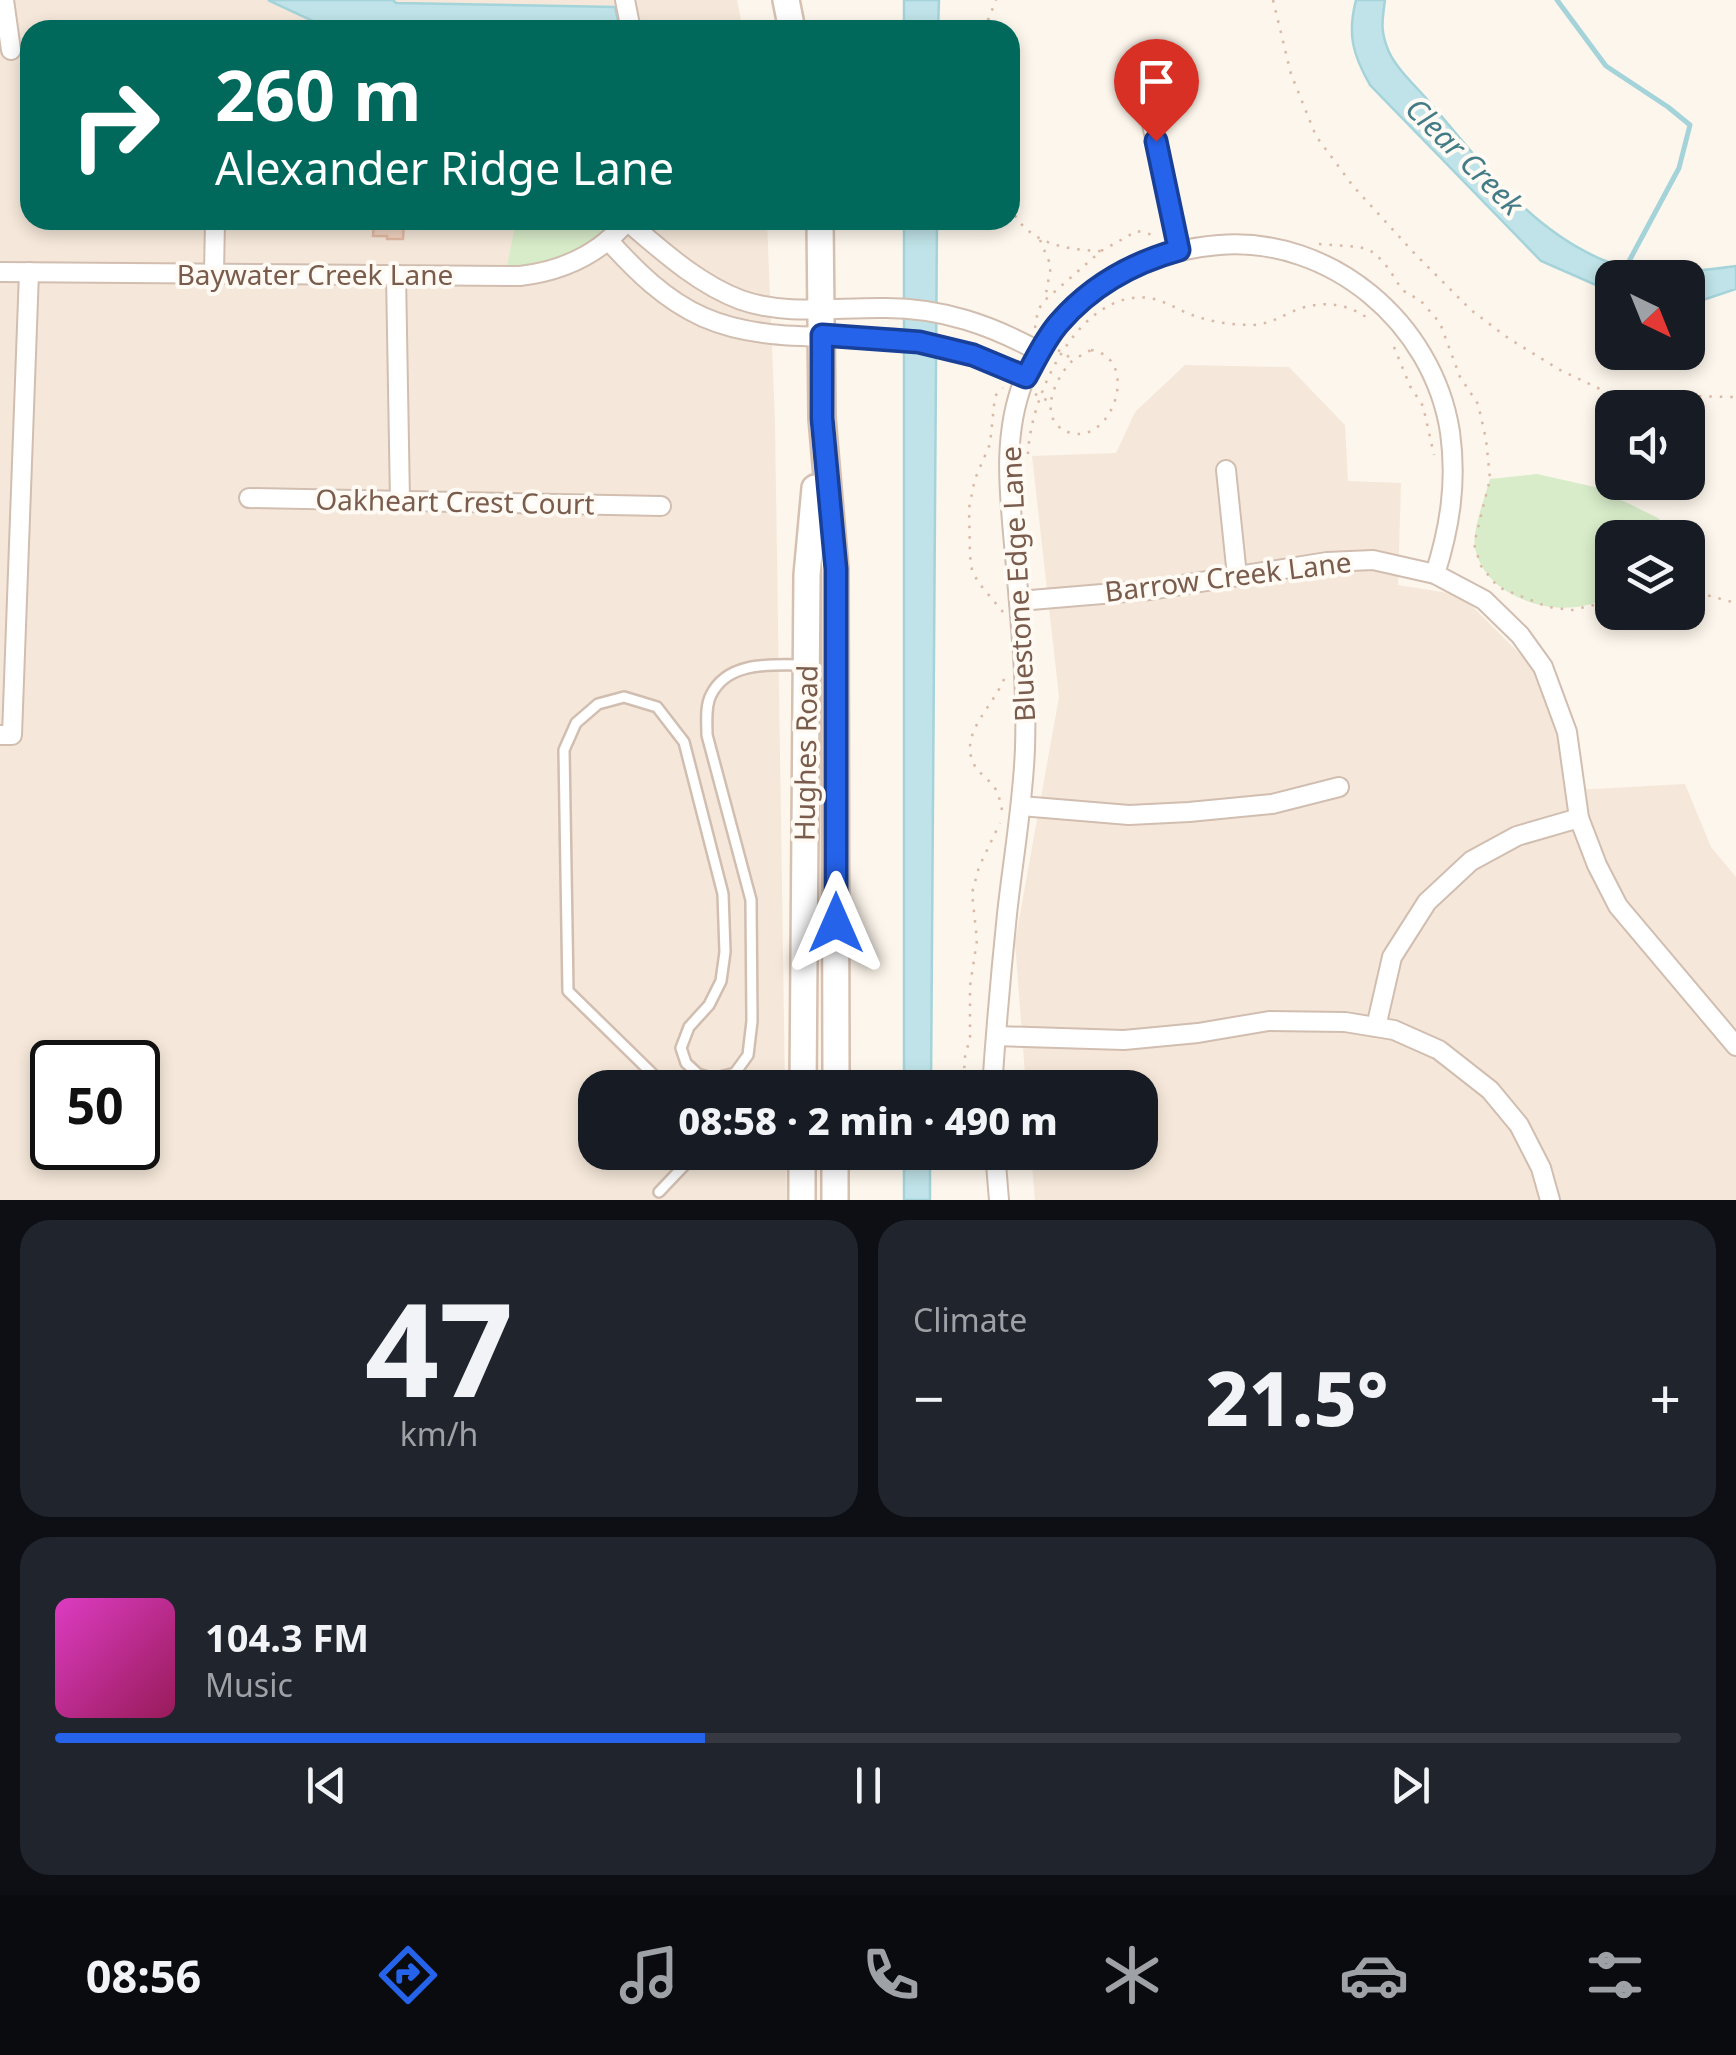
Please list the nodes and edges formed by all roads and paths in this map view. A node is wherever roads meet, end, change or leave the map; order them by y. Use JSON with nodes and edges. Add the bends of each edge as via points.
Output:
{"nodes":[{"id":1,"x":4,"y":0,"type":"edge"},
{"id":2,"x":1273,"y":0,"type":"edge"},
{"id":3,"x":11,"y":50,"type":"dead end"},
{"id":4,"x":1140,"y":68,"type":"dead end"},
{"id":5,"x":1020,"y":223,"type":"edge"},
{"id":6,"x":214,"y":230,"type":"edge"},
{"id":7,"x":618,"y":230,"type":"edge"},
{"id":8,"x":621,"y":230,"type":"edge"},
{"id":9,"x":624,"y":230,"type":"edge"},
{"id":10,"x":820,"y":230,"type":"edge"},
{"id":11,"x":1039,"y":239,"type":"junction"},
{"id":12,"x":1314,"y":243,"type":"dead end"},
{"id":13,"x":1179,"y":250,"type":"junction"},
{"id":14,"x":1101,"y":251,"type":"dead end"},
{"id":15,"x":0,"y":272,"type":"edge"},
{"id":16,"x":28,"y":272,"type":"junction"},
{"id":17,"x":214,"y":274,"type":"junction"},
{"id":18,"x":396,"y":276,"type":"junction"},
{"id":19,"x":1044,"y":300,"type":"dead end"},
{"id":20,"x":820,"y":308,"type":"junction"},
{"id":21,"x":1377,"y":325,"type":"dead end"},
{"id":22,"x":822,"y":335,"type":"junction"},
{"id":23,"x":1387,"y":336,"type":"dead end"},
{"id":24,"x":1040,"y":352,"type":"junction"},
{"id":25,"x":1024,"y":383,"type":"junction"},
{"id":26,"x":1054,"y":390,"type":"joint"},
{"id":27,"x":1736,"y":397,"type":"edge"},
{"id":28,"x":822,"y":418,"type":"junction"},
{"id":29,"x":1028,"y":454,"type":"dead end"},
{"id":30,"x":1434,"y":456,"type":"dead end"},
{"id":31,"x":1226,"y":470,"type":"dead end"},
{"id":32,"x":249,"y":498,"type":"dead end"},
{"id":33,"x":400,"y":501,"type":"junction"},
{"id":34,"x":662,"y":506,"type":"dead end"},
{"id":35,"x":1435,"y":574,"type":"junction"},
{"id":36,"x":1236,"y":576,"type":"junction"},
{"id":37,"x":1705,"y":595,"type":"edge"},
{"id":38,"x":1019,"y":601,"type":"junction"},
{"id":39,"x":1736,"y":603,"type":"edge"},
{"id":40,"x":1595,"y":604,"type":"edge"},
{"id":41,"x":1005,"y":618,"type":"dead end"},
{"id":42,"x":1008,"y":664,"type":"dead end"},
{"id":43,"x":807,"y":666,"type":"junction"},
{"id":44,"x":837,"y":666,"type":"junction"},
{"id":45,"x":6,"y":735,"type":"edge"},
{"id":46,"x":1340,"y":788,"type":"dead end"},
{"id":47,"x":1021,"y":806,"type":"junction"},
{"id":48,"x":1579,"y":818,"type":"junction"},
{"id":49,"x":1376,"y":1027,"type":"junction"},
{"id":50,"x":996,"y":1036,"type":"junction"},
{"id":51,"x":1736,"y":1046,"type":"edge"},
{"id":52,"x":648,"y":1070,"type":"edge"},
{"id":53,"x":693,"y":1070,"type":"edge"},
{"id":54,"x":737,"y":1070,"type":"edge"},
{"id":55,"x":803,"y":1070,"type":"edge"},
{"id":56,"x":836,"y":1070,"type":"edge"},
{"id":57,"x":965,"y":1070,"type":"edge"},
{"id":58,"x":993,"y":1070,"type":"edge"},
{"id":59,"x":680,"y":1170,"type":"edge"},
{"id":60,"x":802,"y":1170,"type":"edge"},
{"id":61,"x":836,"y":1170,"type":"edge"},
{"id":62,"x":996,"y":1170,"type":"edge"},
{"id":63,"x":659,"y":1192,"type":"dead end"},
{"id":64,"x":802,"y":1200,"type":"edge"},
{"id":65,"x":835,"y":1200,"type":"edge"},
{"id":66,"x":999,"y":1200,"type":"edge"},
{"id":67,"x":1550,"y":1200,"type":"edge"}],
"edges":[{"from":1,"to":3,"type":"street"},
{"from":2,"to":27,"type":"path","via":[[1316,136],[1365,200],[1472,310],[1560,370],[1623,400]]},
{"from":4,"to":13,"type":"street"},
{"from":5,"to":11,"type":"path"},
{"from":6,"to":17,"type":"street"},
{"from":7,"to":18,"type":"street","name":"Baywater Creek Lane","via":[[590,254],[534,275]]},
{"from":8,"to":22,"type":"street","via":[[662,293],[704,318],[762,333]]},
{"from":9,"to":20,"type":"street","via":[[743,301]]},
{"from":10,"to":20,"type":"main road","name":"Hughes Road"},
{"from":11,"to":14,"type":"path"},
{"from":11,"to":19,"type":"path","via":[[1051,266]]},
{"from":12,"to":40,"type":"path","via":[[1375,253],[1402,290],[1440,322],[1482,422],[1490,478],[1474,544],[1481,566],[1498,587],[1548,608]]},
{"from":13,"to":24,"type":"street","name":"Bluestone Edge Lane","via":[[1098,287],[1058,324]]},
{"from":13,"to":35,"type":"street","name":"Bluestone Edge Lane","via":[[1233,244],[1306,257],[1362,287],[1404,327],[1432,376],[1450,432],[1452,502]]},
{"from":15,"to":16,"type":"street","name":"Baywater Creek Lane"},
{"from":16,"to":17,"type":"street","name":"Baywater Creek Lane"},
{"from":16,"to":45,"type":"street"},
{"from":17,"to":18,"type":"street","name":"Baywater Creek Lane"},
{"from":18,"to":33,"type":"street"},
{"from":20,"to":22,"type":"main road","name":"Hughes Road"},
{"from":20,"to":24,"type":"street","via":[[944,314],[984,324]]},
{"from":21,"to":29,"type":"path","via":[[1340,305],[1309,305],[1274,321],[1235,325],[1152,298],[1121,299],[1062,352],[1040,396]]},
{"from":22,"to":25,"type":"street","via":[[919,342],[973,355]]},
{"from":22,"to":28,"type":"main road","name":"Hughes Road"},
{"from":23,"to":30,"type":"path","via":[[1424,406]]},
{"from":24,"to":25,"type":"street","name":"Bluestone Edge Lane"},
{"from":25,"to":38,"type":"street","name":"Bluestone Edge Lane","via":[[1008,466]]},
{"from":25,"to":41,"type":"path","via":[[994,396],[990,444],[969,508],[972,570]]},
{"from":26,"to":26,"type":"path","via":[[1055,424],[1086,433],[1114,402],[1117,369],[1108,356],[1091,350],[1074,360]]},
{"from":28,"to":43,"type":"main road","name":"Hughes Road"},
{"from":28,"to":44,"type":"main road","name":"Hughes Road"},
{"from":31,"to":36,"type":"street"},
{"from":32,"to":33,"type":"street","name":"Oakheart Crest Court"},
{"from":33,"to":34,"type":"street","name":"Oakheart Crest Court"},
{"from":35,"to":36,"type":"street","name":"Barrow Creek Lane","via":[[1374,560]]},
{"from":35,"to":48,"type":"street","name":"Barrow Creek Lane","via":[[1484,600],[1543,666],[1566,732]]},
{"from":36,"to":38,"type":"street","name":"Barrow Creek Lane"},
{"from":37,"to":39,"type":"path"},
{"from":38,"to":47,"type":"street","name":"Bluestone Edge Lane","via":[[1025,677]]},
{"from":42,"to":57,"type":"path","via":[[970,749],[976,768],[994,786],[1002,815],[972,892],[977,940]]},
{"from":43,"to":44,"type":"lane"},
{"from":43,"to":54,"type":"lane","via":[[744,668],[710,696],[708,735],[751,900],[752,1021],[748,1055]]},
{"from":43,"to":55,"type":"main road","name":"Hughes Road"},
{"from":44,"to":56,"type":"main road","name":"Hughes Road"},
{"from":46,"to":47,"type":"street","via":[[1272,804],[1189,812],[1129,815]]},
{"from":47,"to":50,"type":"street","name":"Bluestone Edge Lane"},
{"from":48,"to":49,"type":"street","via":[[1516,836],[1471,861],[1427,902],[1392,957]]},
{"from":48,"to":51,"type":"street","name":"Barrow Creek Lane","via":[[1618,906]]},
{"from":49,"to":50,"type":"street","via":[[1269,1021],[1124,1040]]},
{"from":49,"to":67,"type":"street","via":[[1440,1050],[1490,1090],[1519,1124]]},
{"from":50,"to":58,"type":"street","name":"Bluestone Edge Lane"},
{"from":52,"to":53,"type":"lane","via":[[568,992],[564,750],[576,723],[598,704],[624,698],[657,708],[684,742],[723,894],[721,981],[681,1048]]},
{"from":59,"to":63,"type":"lane"},
{"from":60,"to":64,"type":"main road"},
{"from":61,"to":65,"type":"main road"},
{"from":62,"to":66,"type":"street"}]}
